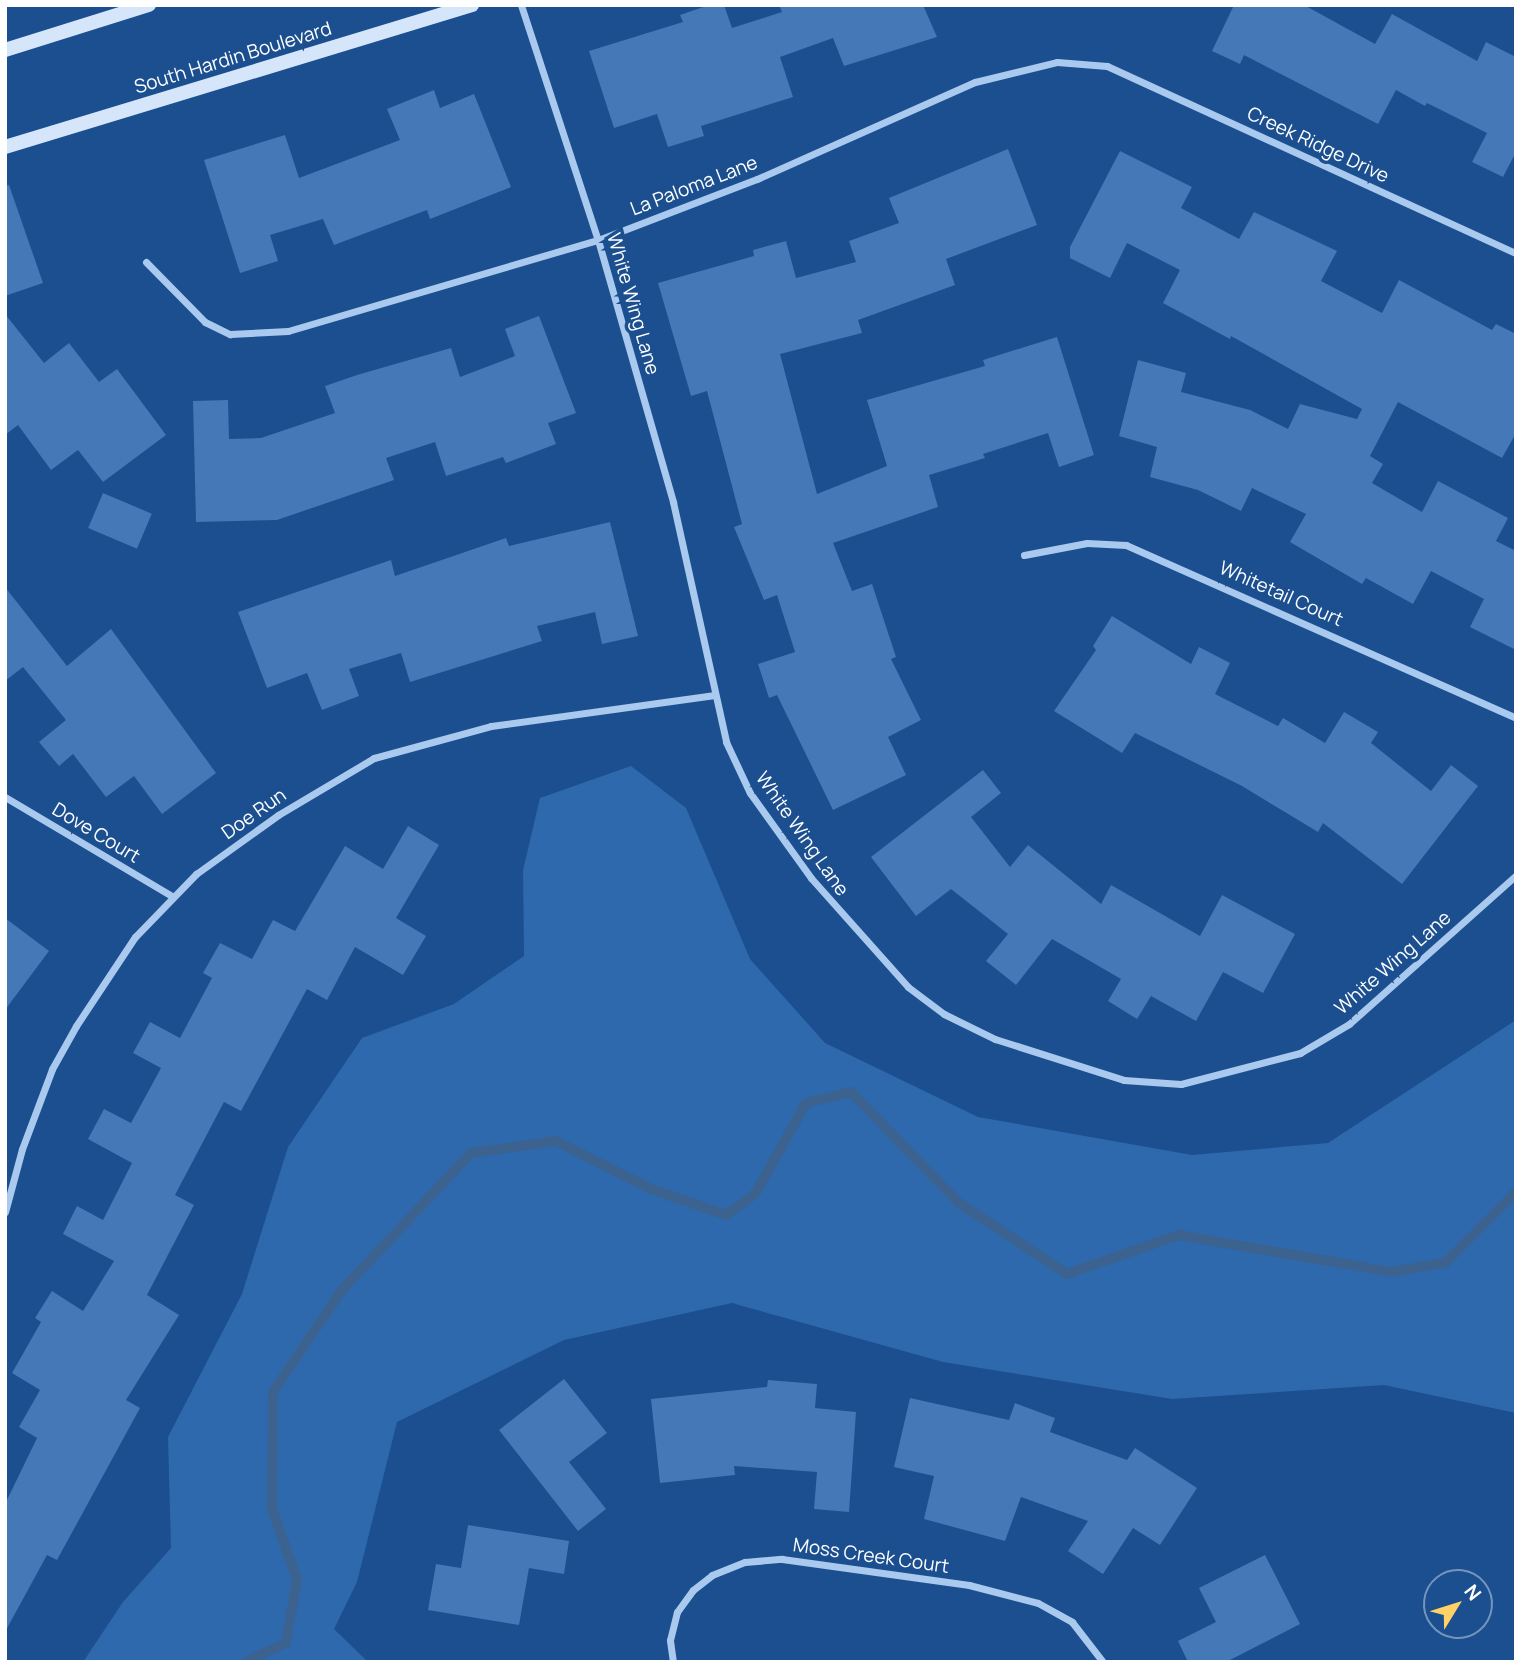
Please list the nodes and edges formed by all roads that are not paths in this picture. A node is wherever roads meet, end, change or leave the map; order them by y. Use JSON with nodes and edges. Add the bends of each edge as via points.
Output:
{"nodes":[{"id":1,"x":149,"y":5,"type":"edge"},
{"id":2,"x":472,"y":5,"type":"edge"},
{"id":3,"x":521,"y":5,"type":"edge"},
{"id":4,"x":5,"y":50,"type":"edge"},
{"id":5,"x":1107,"y":66,"type":"joint"},
{"id":6,"x":5,"y":147,"type":"edge"},
{"id":7,"x":598,"y":240,"type":"junction"},
{"id":8,"x":1516,"y":253,"type":"edge"},
{"id":9,"x":146,"y":262,"type":"dead end"},
{"id":10,"x":1024,"y":555,"type":"dead end"},
{"id":11,"x":715,"y":695,"type":"junction"},
{"id":12,"x":1516,"y":718,"type":"edge"},
{"id":13,"x":5,"y":797,"type":"edge"},
{"id":14,"x":1516,"y":876,"type":"edge"},
{"id":15,"x":172,"y":896,"type":"junction"},
{"id":16,"x":5,"y":1212,"type":"edge"},
{"id":17,"x":673,"y":1662,"type":"edge"},
{"id":18,"x":1102,"y":1662,"type":"edge"}],
"edges":[{"from":1,"to":4,"type":"main road"},
{"from":2,"to":6,"type":"main road","name":"South Hardin Boulevard"},
{"from":3,"to":7,"type":"street","name":"White Wing Lane"},
{"from":5,"to":7,"type":"street","name":"La Paloma Lane","via":[[1057,62],[975,82],[757,180]]},
{"from":5,"to":8,"type":"street","name":"Creek Ridge Drive"},
{"from":7,"to":9,"type":"street","name":"La Paloma Lane","via":[[288,331],[251,336],[230,334],[205,323]]},
{"from":7,"to":11,"type":"street","name":"White Wing Lane","via":[[673,502]]},
{"from":10,"to":12,"type":"street","name":"Whitetail Court","via":[[1087,543],[1126,545]]},
{"from":11,"to":14,"type":"street","name":"White Wing Lane","via":[[726,742],[750,793],[811,878],[908,987],[944,1014],[995,1039],[1124,1080],[1181,1084],[1300,1053],[1349,1024]]},
{"from":11,"to":15,"type":"street","name":"Doe Run","via":[[491,726],[374,758],[278,815]]},
{"from":13,"to":15,"type":"street","name":"Dove Court"},
{"from":15,"to":16,"type":"street","name":"Doe Run","via":[[105,979],[52,1069],[22,1149]]},
{"from":17,"to":18,"type":"street","name":"Moss Creek Court","via":[[670,1640],[677,1612],[693,1590],[712,1575],[745,1562],[782,1559],[969,1585],[1038,1603],[1072,1622]]}]}
